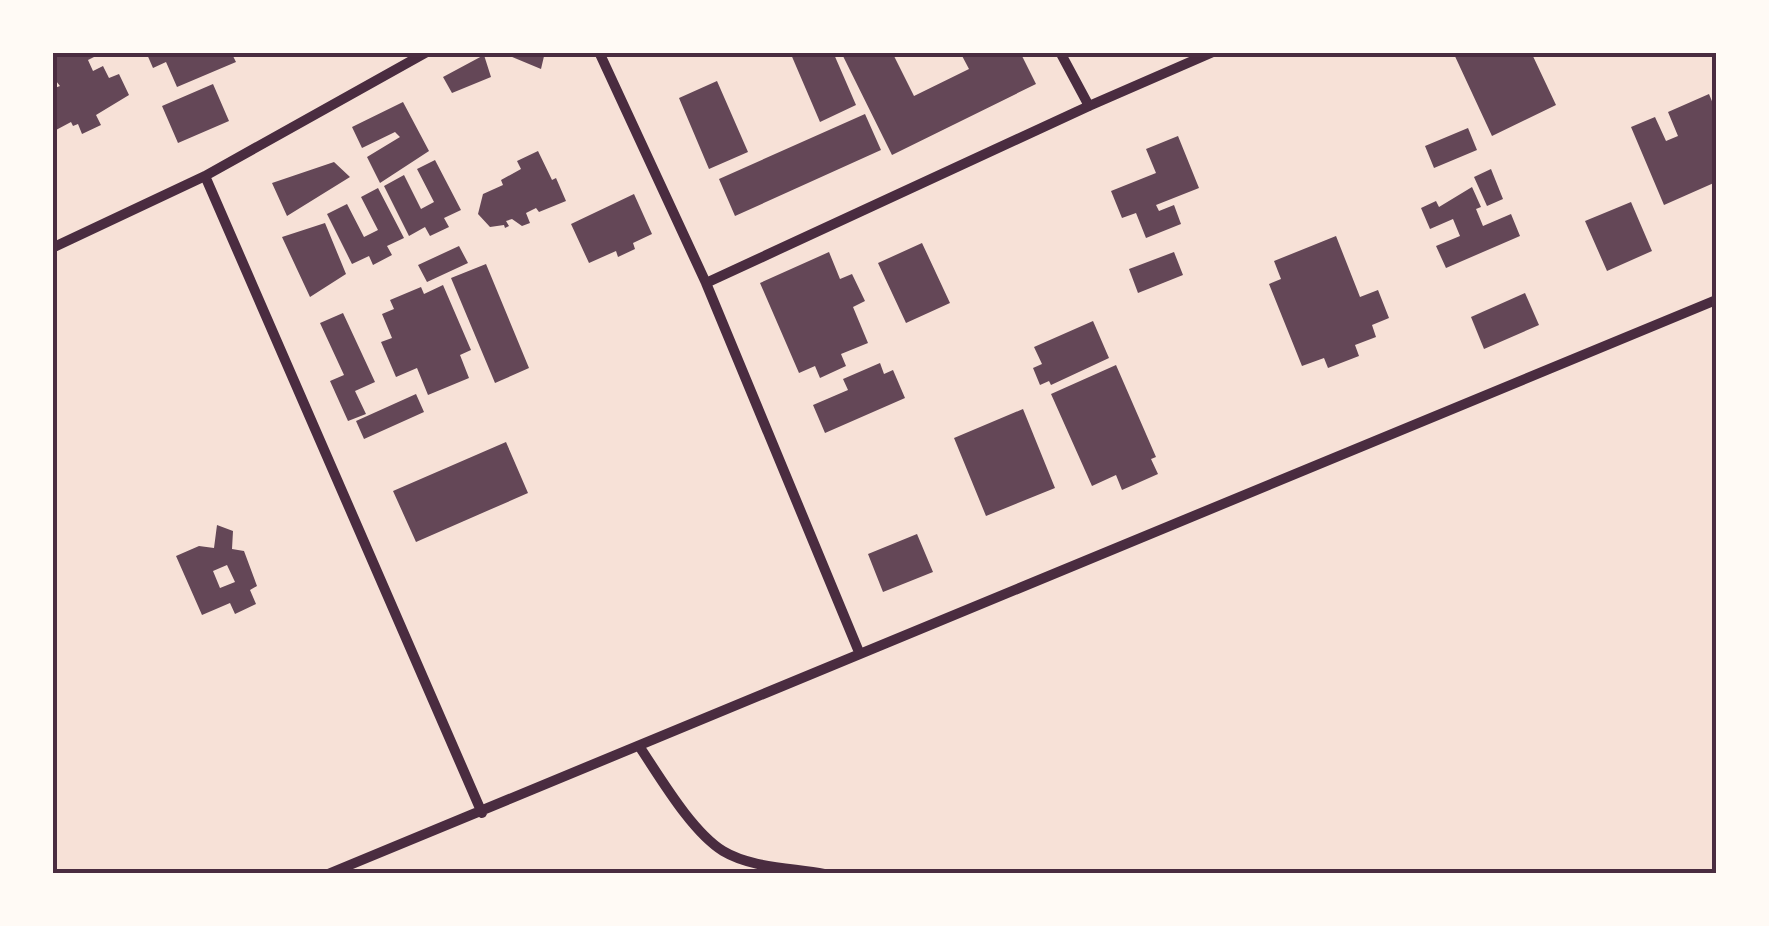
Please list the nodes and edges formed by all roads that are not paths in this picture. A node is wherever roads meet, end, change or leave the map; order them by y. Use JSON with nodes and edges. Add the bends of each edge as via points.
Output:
{"nodes":[{"id":1,"x":427,"y":52,"type":"edge"},
{"id":2,"x":599,"y":52,"type":"edge"},
{"id":3,"x":1060,"y":52,"type":"edge"},
{"id":4,"x":1214,"y":52,"type":"edge"},
{"id":5,"x":1088,"y":106,"type":"junction"},
{"id":6,"x":205,"y":176,"type":"junction"},
{"id":7,"x":52,"y":248,"type":"edge"},
{"id":8,"x":706,"y":282,"type":"junction"},
{"id":9,"x":1716,"y":300,"type":"edge"},
{"id":10,"x":858,"y":652,"type":"junction"},
{"id":11,"x":639,"y":746,"type":"junction"},
{"id":12,"x":482,"y":812,"type":"junction"},
{"id":13,"x":328,"y":874,"type":"edge"},
{"id":14,"x":824,"y":874,"type":"edge"}],
"edges":[{"from":1,"to":6,"type":"street"},
{"from":2,"to":8,"type":"street"},
{"from":3,"to":5,"type":"street"},
{"from":4,"to":5,"type":"street"},
{"from":5,"to":8,"type":"street"},
{"from":6,"to":7,"type":"street"},
{"from":6,"to":12,"type":"street"},
{"from":8,"to":10,"type":"street"},
{"from":9,"to":10,"type":"street"},
{"from":10,"to":11,"type":"street"},
{"from":11,"to":12,"type":"street"},
{"from":11,"to":14,"type":"street","via":[[680,808],[722,851]]},
{"from":12,"to":13,"type":"street"}]}
